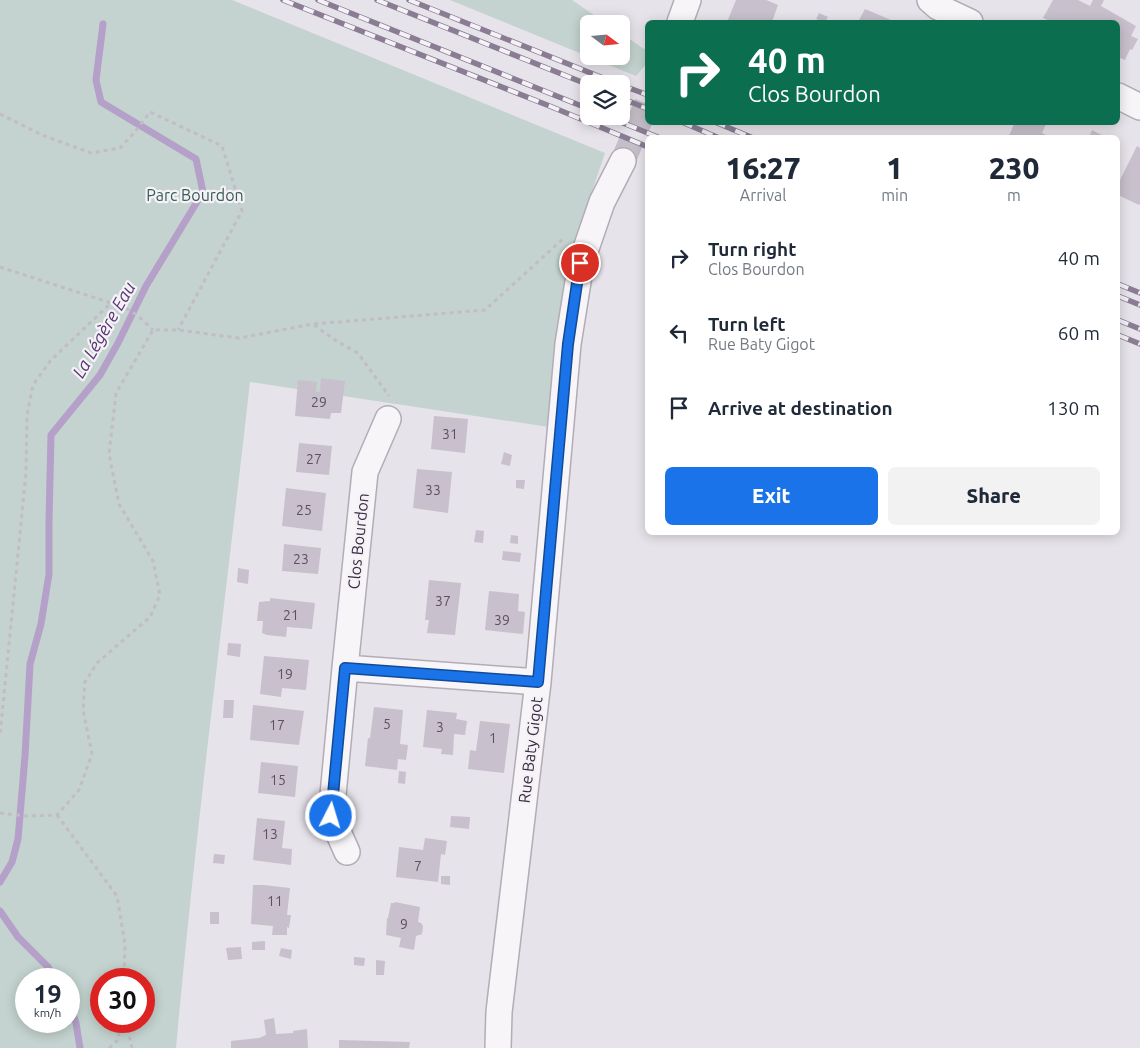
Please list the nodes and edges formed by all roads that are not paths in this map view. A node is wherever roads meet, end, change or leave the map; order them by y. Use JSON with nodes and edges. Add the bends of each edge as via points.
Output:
{"nodes":[{"id":1,"x":667,"y":0,"type":"edge"},
{"id":2,"x":688,"y":0,"type":"edge"},
{"id":3,"x":930,"y":0,"type":"edge"},
{"id":4,"x":670,"y":20,"type":"edge"},
{"id":5,"x":681,"y":20,"type":"edge"},
{"id":6,"x":966,"y":20,"type":"edge"},
{"id":7,"x":1120,"y":97,"type":"edge"},
{"id":8,"x":1140,"y":108,"type":"edge"},
{"id":9,"x":623,"y":161,"type":"tunnel mouth"},
{"id":10,"x":388,"y":419,"type":"road end"},
{"id":11,"x":345,"y":668,"type":"junction"},
{"id":12,"x":538,"y":682,"type":"junction"},
{"id":13,"x":347,"y":852,"type":"dead end"},
{"id":14,"x":498,"y":1048,"type":"edge"}],
"edges":[{"from":1,"to":4,"type":"street"},
{"from":2,"to":5,"type":"street"},
{"from":3,"to":6,"type":"street"},
{"from":7,"to":8,"type":"street"},
{"from":9,"to":12,"type":"street","name":"Rue Baty Gigot","via":[[602,202],[580,263],[568,344]]},
{"from":10,"to":11,"type":"street","name":"Clos Bourdon","via":[[365,472]]},
{"from":11,"to":12,"type":"street"},
{"from":11,"to":13,"type":"street","name":"Clos Bourdon","via":[[331,816]]},
{"from":12,"to":14,"type":"street","name":"Rue Baty Gigot","via":[[499,1012]]}]}
